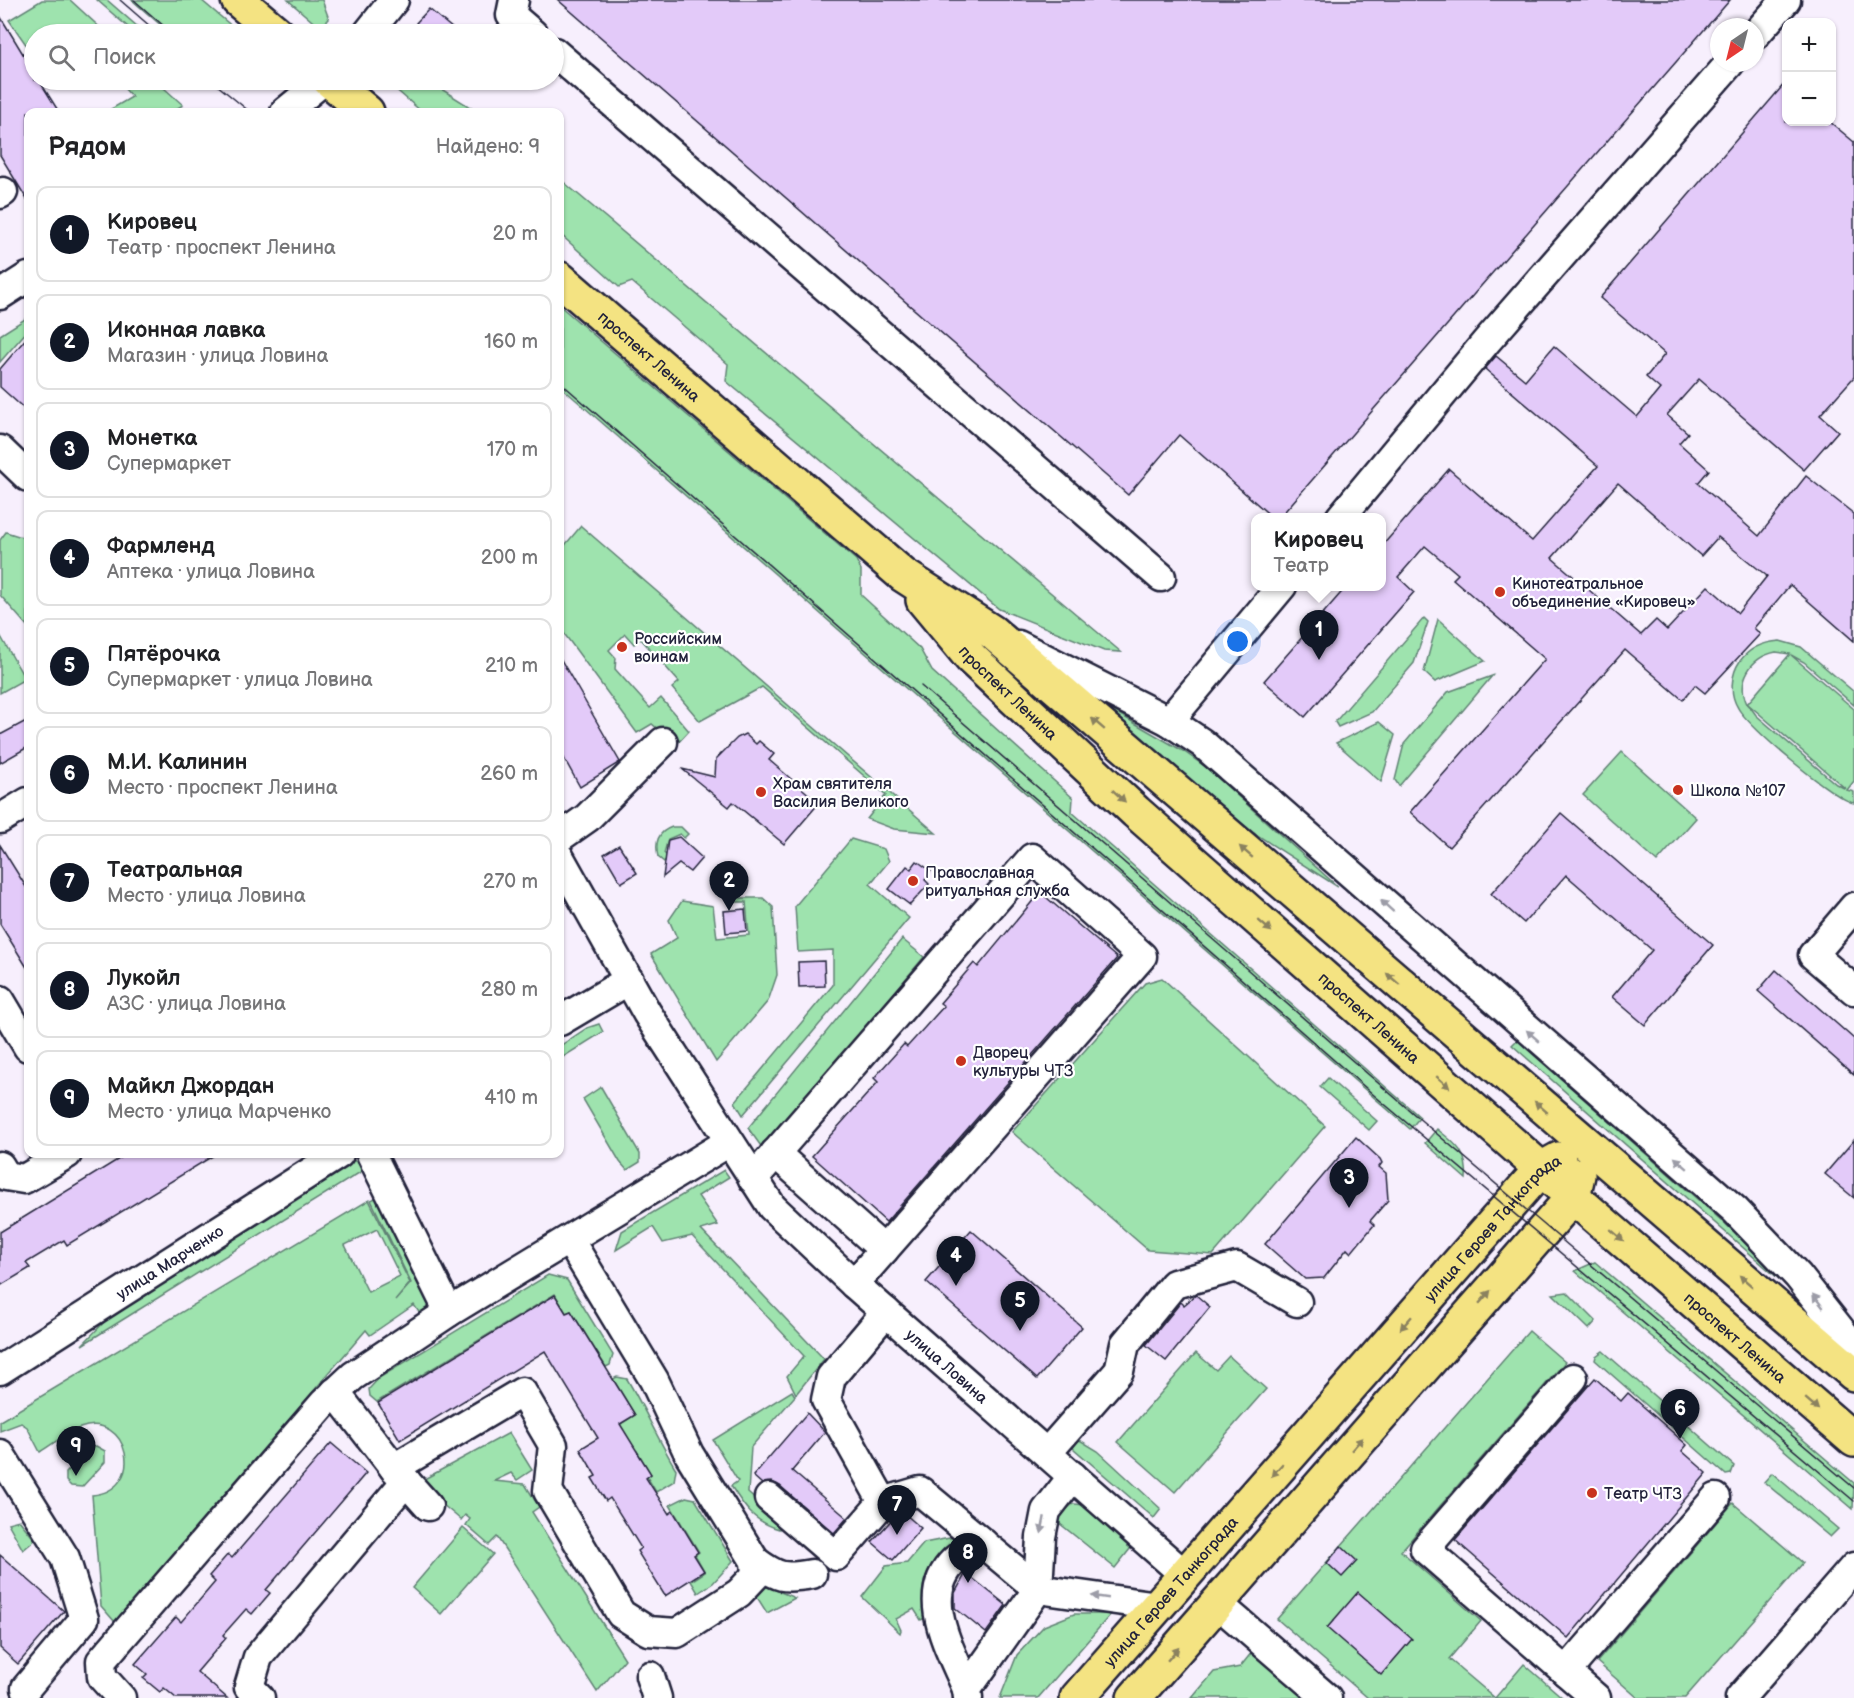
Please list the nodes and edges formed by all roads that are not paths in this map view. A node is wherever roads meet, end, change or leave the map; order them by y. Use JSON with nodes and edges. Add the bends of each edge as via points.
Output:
{"nodes":[{"id":1,"x":238,"y":0,"type":"edge"},
{"id":2,"x":408,"y":0,"type":"edge"},
{"id":3,"x":514,"y":0,"type":"edge"},
{"id":4,"x":1786,"y":0,"type":"edge"},
{"id":5,"x":380,"y":18,"type":"edge"},
{"id":6,"x":266,"y":24,"type":"edge"},
{"id":7,"x":521,"y":24,"type":"edge"},
{"id":8,"x":1764,"y":25,"type":"edge"},
{"id":9,"x":564,"y":61,"type":"edge"},
{"id":10,"x":1723,"y":72,"type":"edge"},
{"id":11,"x":312,"y":90,"type":"edge"},
{"id":12,"x":341,"y":90,"type":"edge"},
{"id":13,"x":290,"y":108,"type":"edge"},
{"id":14,"x":361,"y":108,"type":"edge"},
{"id":15,"x":24,"y":280,"type":"edge"},
{"id":16,"x":564,"y":282,"type":"edge"},
{"id":17,"x":0,"y":295,"type":"edge"},
{"id":18,"x":1344,"y":513,"type":"edge"},
{"id":19,"x":903,"y":575,"type":"junction"},
{"id":20,"x":1161,"y":577,"type":"dead end"},
{"id":21,"x":1278,"y":591,"type":"edge"},
{"id":22,"x":992,"y":632,"type":"junction"},
{"id":23,"x":1169,"y":721,"type":"junction"},
{"id":24,"x":663,"y":742,"type":"dead end"},
{"id":25,"x":24,"y":804,"type":"edge"},
{"id":26,"x":0,"y":819,"type":"edge"},
{"id":27,"x":564,"y":834,"type":"edge"},
{"id":28,"x":564,"y":865,"type":"edge"},
{"id":29,"x":1854,"y":907,"type":"edge"},
{"id":30,"x":629,"y":980,"type":"junction"},
{"id":31,"x":1854,"y":990,"type":"edge"},
{"id":32,"x":0,"y":1000,"type":"edge"},
{"id":33,"x":564,"y":1019,"type":"edge"},
{"id":34,"x":24,"y":1040,"type":"edge"},
{"id":35,"x":729,"y":1142,"type":"junction"},
{"id":36,"x":1585,"y":1145,"type":"junction"},
{"id":37,"x":776,"y":1153,"type":"junction"},
{"id":38,"x":60,"y":1158,"type":"edge"},
{"id":39,"x":333,"y":1158,"type":"edge"},
{"id":40,"x":373,"y":1158,"type":"edge"},
{"id":41,"x":0,"y":1166,"type":"edge"},
{"id":42,"x":1541,"y":1169,"type":"junction"},
{"id":43,"x":753,"y":1179,"type":"junction"},
{"id":44,"x":1573,"y":1197,"type":"junction"},
{"id":45,"x":570,"y":1240,"type":"junction"},
{"id":46,"x":884,"y":1250,"type":"junction"},
{"id":47,"x":854,"y":1284,"type":"junction"},
{"id":48,"x":1297,"y":1302,"type":"dead end"},
{"id":49,"x":449,"y":1312,"type":"junction"},
{"id":50,"x":886,"y":1312,"type":"junction"},
{"id":51,"x":1854,"y":1347,"type":"edge"},
{"id":52,"x":0,"y":1370,"type":"edge"},
{"id":53,"x":1854,"y":1374,"type":"edge"},
{"id":54,"x":1573,"y":1378,"type":"dead end"},
{"id":55,"x":335,"y":1392,"type":"junction"},
{"id":56,"x":1854,"y":1440,"type":"edge"},
{"id":57,"x":1047,"y":1453,"type":"junction"},
{"id":58,"x":0,"y":1454,"type":"edge"},
{"id":59,"x":400,"y":1475,"type":"junction"},
{"id":60,"x":1073,"y":1476,"type":"junction"},
{"id":61,"x":769,"y":1498,"type":"dead end"},
{"id":62,"x":1716,"y":1498,"type":"dead end"},
{"id":63,"x":883,"y":1502,"type":"junction"},
{"id":64,"x":428,"y":1506,"type":"dead end"},
{"id":65,"x":983,"y":1543,"type":"junction"},
{"id":66,"x":755,"y":1561,"type":"junction"},
{"id":67,"x":1854,"y":1567,"type":"edge"},
{"id":68,"x":812,"y":1574,"type":"dead end"},
{"id":69,"x":1185,"y":1575,"type":"junction"},
{"id":70,"x":1038,"y":1589,"type":"junction"},
{"id":71,"x":1217,"y":1603,"type":"junction"},
{"id":72,"x":1158,"y":1606,"type":"junction"},
{"id":73,"x":1566,"y":1672,"type":"junction"},
{"id":74,"x":26,"y":1688,"type":"dead end"},
{"id":75,"x":967,"y":1693,"type":"edge"},
{"id":76,"x":121,"y":1698,"type":"edge"},
{"id":77,"x":260,"y":1698,"type":"edge"},
{"id":78,"x":1077,"y":1698,"type":"edge"},
{"id":79,"x":1134,"y":1698,"type":"edge"},
{"id":80,"x":1327,"y":1698,"type":"edge"},
{"id":81,"x":1596,"y":1698,"type":"edge"},
{"id":82,"x":1740,"y":1698,"type":"edge"}],
"edges":[{"from":1,"to":6,"type":"main road"},
{"from":2,"to":5,"type":"street"},
{"from":3,"to":7,"type":"street","via":[[511,15]]},
{"from":4,"to":8,"type":"street"},
{"from":9,"to":20,"type":"street"},
{"from":10,"to":18,"type":"street","via":[[1486,342]]},
{"from":11,"to":13,"type":"street"},
{"from":12,"to":14,"type":"main road"},
{"from":15,"to":17,"type":"street"},
{"from":16,"to":19,"type":"main road","name":"проспект Ленина"},
{"from":19,"to":22,"type":"main road","name":"проспект Ленина"},
{"from":19,"to":42,"type":"main road","name":"проспект Ленина","one_way":true,"via":[[971,658],[1136,812]]},
{"from":21,"to":23,"type":"street"},
{"from":22,"to":23,"type":"street"},
{"from":36,"to":22,"type":"main road","name":"проспект Ленина","one_way":true},
{"from":51,"to":23,"type":"street","one_way":true,"via":[[1798,1276],[1735,1210],[1219,758]]},
{"from":24,"to":27,"type":"street","via":[[587,818]]},
{"from":25,"to":26,"type":"street"},
{"from":28,"to":30,"type":"street","name":"улица Ловина"},
{"from":29,"to":31,"type":"street","via":[[1813,955]]},
{"from":30,"to":33,"type":"street"},
{"from":30,"to":35,"type":"street","name":"улица Ловина"},
{"from":32,"to":34,"type":"street"},
{"from":35,"to":43,"type":"street","name":"улица Ловина"},
{"from":35,"to":45,"type":"street"},
{"from":36,"to":42,"type":"main road","name":"улица Героев Танкограда"},
{"from":36,"to":44,"type":"main road","name":"улица Героев Танкограда"},
{"from":53,"to":36,"type":"main road","name":"проспект Ленина","one_way":true},
{"from":37,"to":43,"type":"street"},
{"from":37,"to":46,"type":"street"},
{"from":37,"to":46,"type":"street","via":[[1032,858],[1142,956]]},
{"from":38,"to":41,"type":"street","via":[[24,1179],[6,1176]]},
{"from":39,"to":52,"type":"street","name":"улица Марченко"},
{"from":40,"to":49,"type":"street"},
{"from":42,"to":44,"type":"main road","name":"проспект Ленина"},
{"from":42,"to":69,"type":"main road","name":"улица Героев Танкограда","one_way":true},
{"from":43,"to":47,"type":"street","name":"улица Ловина","via":[[772,1207]]},
{"from":44,"to":56,"type":"main road","name":"проспект Ленина","one_way":true},
{"from":71,"to":44,"type":"main road","name":"улица Героев Танкограда","one_way":true},
{"from":45,"to":49,"type":"street"},
{"from":45,"to":66,"type":"street","via":[[654,1380],[689,1454]]},
{"from":46,"to":47,"type":"street"},
{"from":47,"to":50,"type":"street","name":"улица Ловина"},
{"from":48,"to":57,"type":"street","via":[[1237,1267],[1174,1284],[1125,1344],[1119,1371]]},
{"from":49,"to":55,"type":"street"},
{"from":50,"to":57,"type":"street","name":"улица Ловина"},
{"from":50,"to":63,"type":"street","via":[[831,1377],[826,1400]]},
{"from":54,"to":73,"type":"street","via":[[1425,1549]]},
{"from":55,"to":59,"type":"street"},
{"from":55,"to":76,"type":"street","via":[[101,1661],[102,1677]]},
{"from":57,"to":60,"type":"street","name":"улица Ловина"},
{"from":58,"to":74,"type":"street","via":[[65,1558],[84,1619]]},
{"from":59,"to":64,"type":"street"},
{"from":59,"to":66,"type":"street","via":[[522,1392],[553,1445],[548,1491],[621,1614],[648,1631],[676,1633],[739,1593],[756,1575]]},
{"from":59,"to":77,"type":"street","via":[[258,1657],[249,1687]]},
{"from":60,"to":69,"type":"street","name":"улица Ловина"},
{"from":60,"to":70,"type":"street","one_way":true,"via":[[1046,1511]]},
{"from":61,"to":63,"type":"street","via":[[836,1556]]},
{"from":62,"to":73,"type":"street"},
{"from":63,"to":65,"type":"street","via":[[920,1491]]},
{"from":65,"to":70,"type":"street"},
{"from":65,"to":75,"type":"street","via":[[956,1560],[940,1580],[937,1594],[938,1612]]},
{"from":66,"to":68,"type":"street","via":[[786,1579]]},
{"from":67,"to":82,"type":"street"},
{"from":69,"to":71,"type":"main road","name":"улица Ловина"},
{"from":69,"to":72,"type":"main road","name":"улица Героев Танкограда"},
{"from":72,"to":70,"type":"street","one_way":true},
{"from":70,"to":75,"type":"street"},
{"from":79,"to":71,"type":"main road","name":"улица Героев Танкограда","one_way":true},
{"from":71,"to":80,"type":"street","name":"улица Ловина"},
{"from":72,"to":78,"type":"main road","name":"улица Героев Танкограда"},
{"from":73,"to":81,"type":"street"}]}
